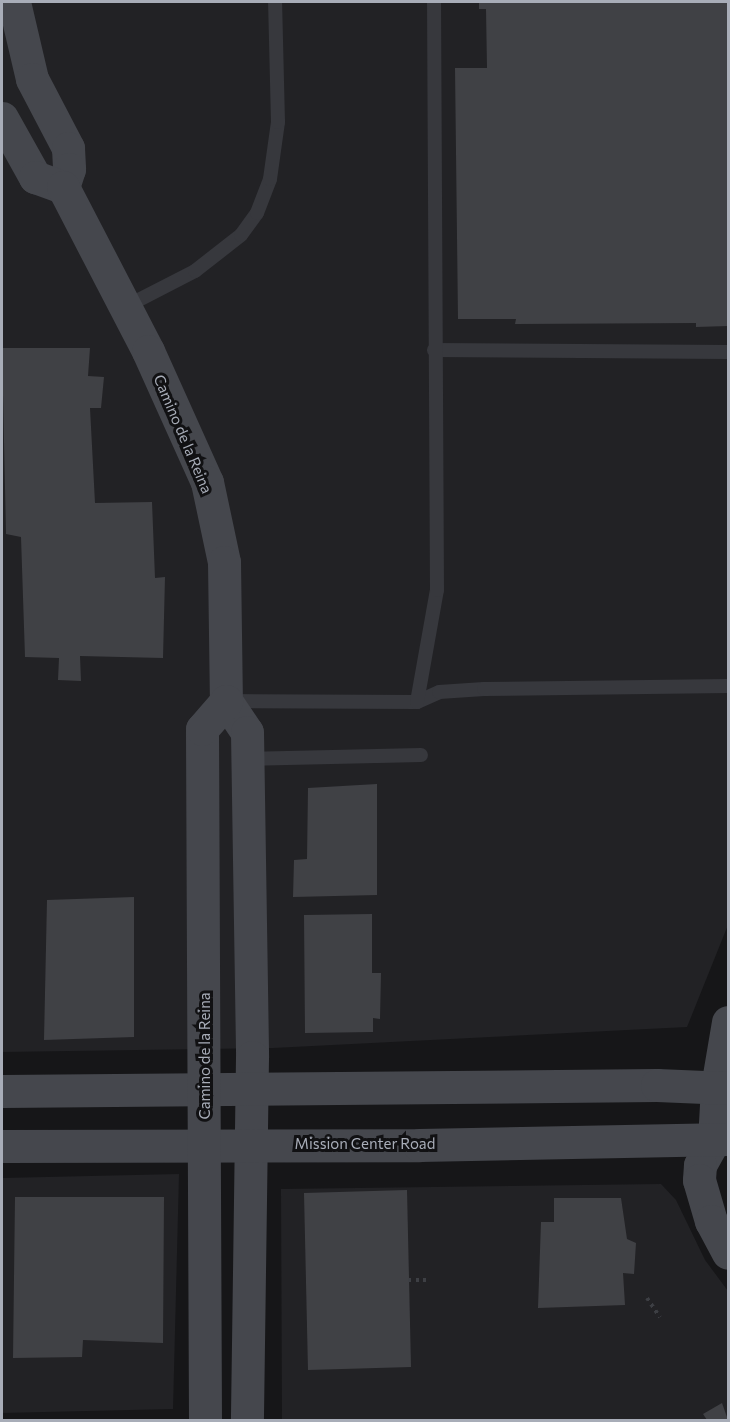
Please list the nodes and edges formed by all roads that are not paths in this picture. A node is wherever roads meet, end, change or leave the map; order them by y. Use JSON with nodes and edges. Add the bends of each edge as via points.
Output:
{"nodes":[{"id":1,"x":14,"y":2,"type":"edge"},
{"id":2,"x":275,"y":2,"type":"edge"},
{"id":3,"x":435,"y":2,"type":"edge"},
{"id":4,"x":2,"y":118,"type":"edge"},
{"id":5,"x":63,"y":188,"type":"junction"},
{"id":6,"x":124,"y":307,"type":"junction"},
{"id":7,"x":434,"y":350,"type":"junction"},
{"id":8,"x":729,"y":352,"type":"edge"},
{"id":9,"x":729,"y":686,"type":"edge"},
{"id":10,"x":226,"y":701,"type":"junction"},
{"id":11,"x":417,"y":702,"type":"junction"},
{"id":12,"x":421,"y":754,"type":"dead end"},
{"id":13,"x":247,"y":759,"type":"junction"},
{"id":14,"x":729,"y":1022,"type":"edge"},
{"id":15,"x":251,"y":1088,"type":"junction"},
{"id":16,"x":723,"y":1088,"type":"edge"},
{"id":17,"x":204,"y":1089,"type":"junction"},
{"id":18,"x":2,"y":1091,"type":"edge"},
{"id":19,"x":721,"y":1139,"type":"edge"},
{"id":20,"x":206,"y":1144,"type":"junction"},
{"id":21,"x":251,"y":1144,"type":"junction"},
{"id":22,"x":2,"y":1146,"type":"edge"},
{"id":23,"x":728,"y":1250,"type":"edge"},
{"id":24,"x":205,"y":1420,"type":"edge"},
{"id":25,"x":247,"y":1420,"type":"edge"}],
"edges":[{"from":1,"to":5,"type":"main road","via":[[32,79],[69,148],[69,169]]},
{"from":2,"to":6,"type":"lane","via":[[278,122],[270,179],[257,213],[241,235],[195,271]]},
{"from":3,"to":7,"type":"lane"},
{"from":4,"to":5,"type":"main road","via":[[35,177]]},
{"from":5,"to":6,"type":"main road","name":"Camino de la Reina"},
{"from":6,"to":10,"type":"main road","name":"Camino de la Reina","via":[[207,482],[224,562]]},
{"from":7,"to":8,"type":"lane"},
{"from":7,"to":11,"type":"lane","via":[[437,590]]},
{"from":9,"to":11,"type":"lane","via":[[484,689],[439,692]]},
{"from":10,"to":11,"type":"lane"},
{"from":10,"to":13,"type":"main road","via":[[247,732]]},
{"from":10,"to":17,"type":"main road","name":"Camino de la Reina","via":[[202,729]]},
{"from":12,"to":13,"type":"lane"},
{"from":13,"to":15,"type":"main road"},
{"from":14,"to":16,"type":"main road"},
{"from":15,"to":16,"type":"main road"},
{"from":15,"to":17,"type":"main road"},
{"from":15,"to":21,"type":"main road"},
{"from":16,"to":19,"type":"main road"},
{"from":17,"to":18,"type":"main road"},
{"from":17,"to":20,"type":"main road","name":"Camino de la Reina"},
{"from":19,"to":21,"type":"main road","name":"Mission Center Road"},
{"from":19,"to":23,"type":"main road","via":[[700,1165],[699,1186]]},
{"from":20,"to":21,"type":"main road","name":"Mission Center Road"},
{"from":20,"to":22,"type":"main road","name":"Mission Center Road"},
{"from":20,"to":24,"type":"main road","name":"Camino de la Reina"},
{"from":21,"to":25,"type":"main road"}]}
